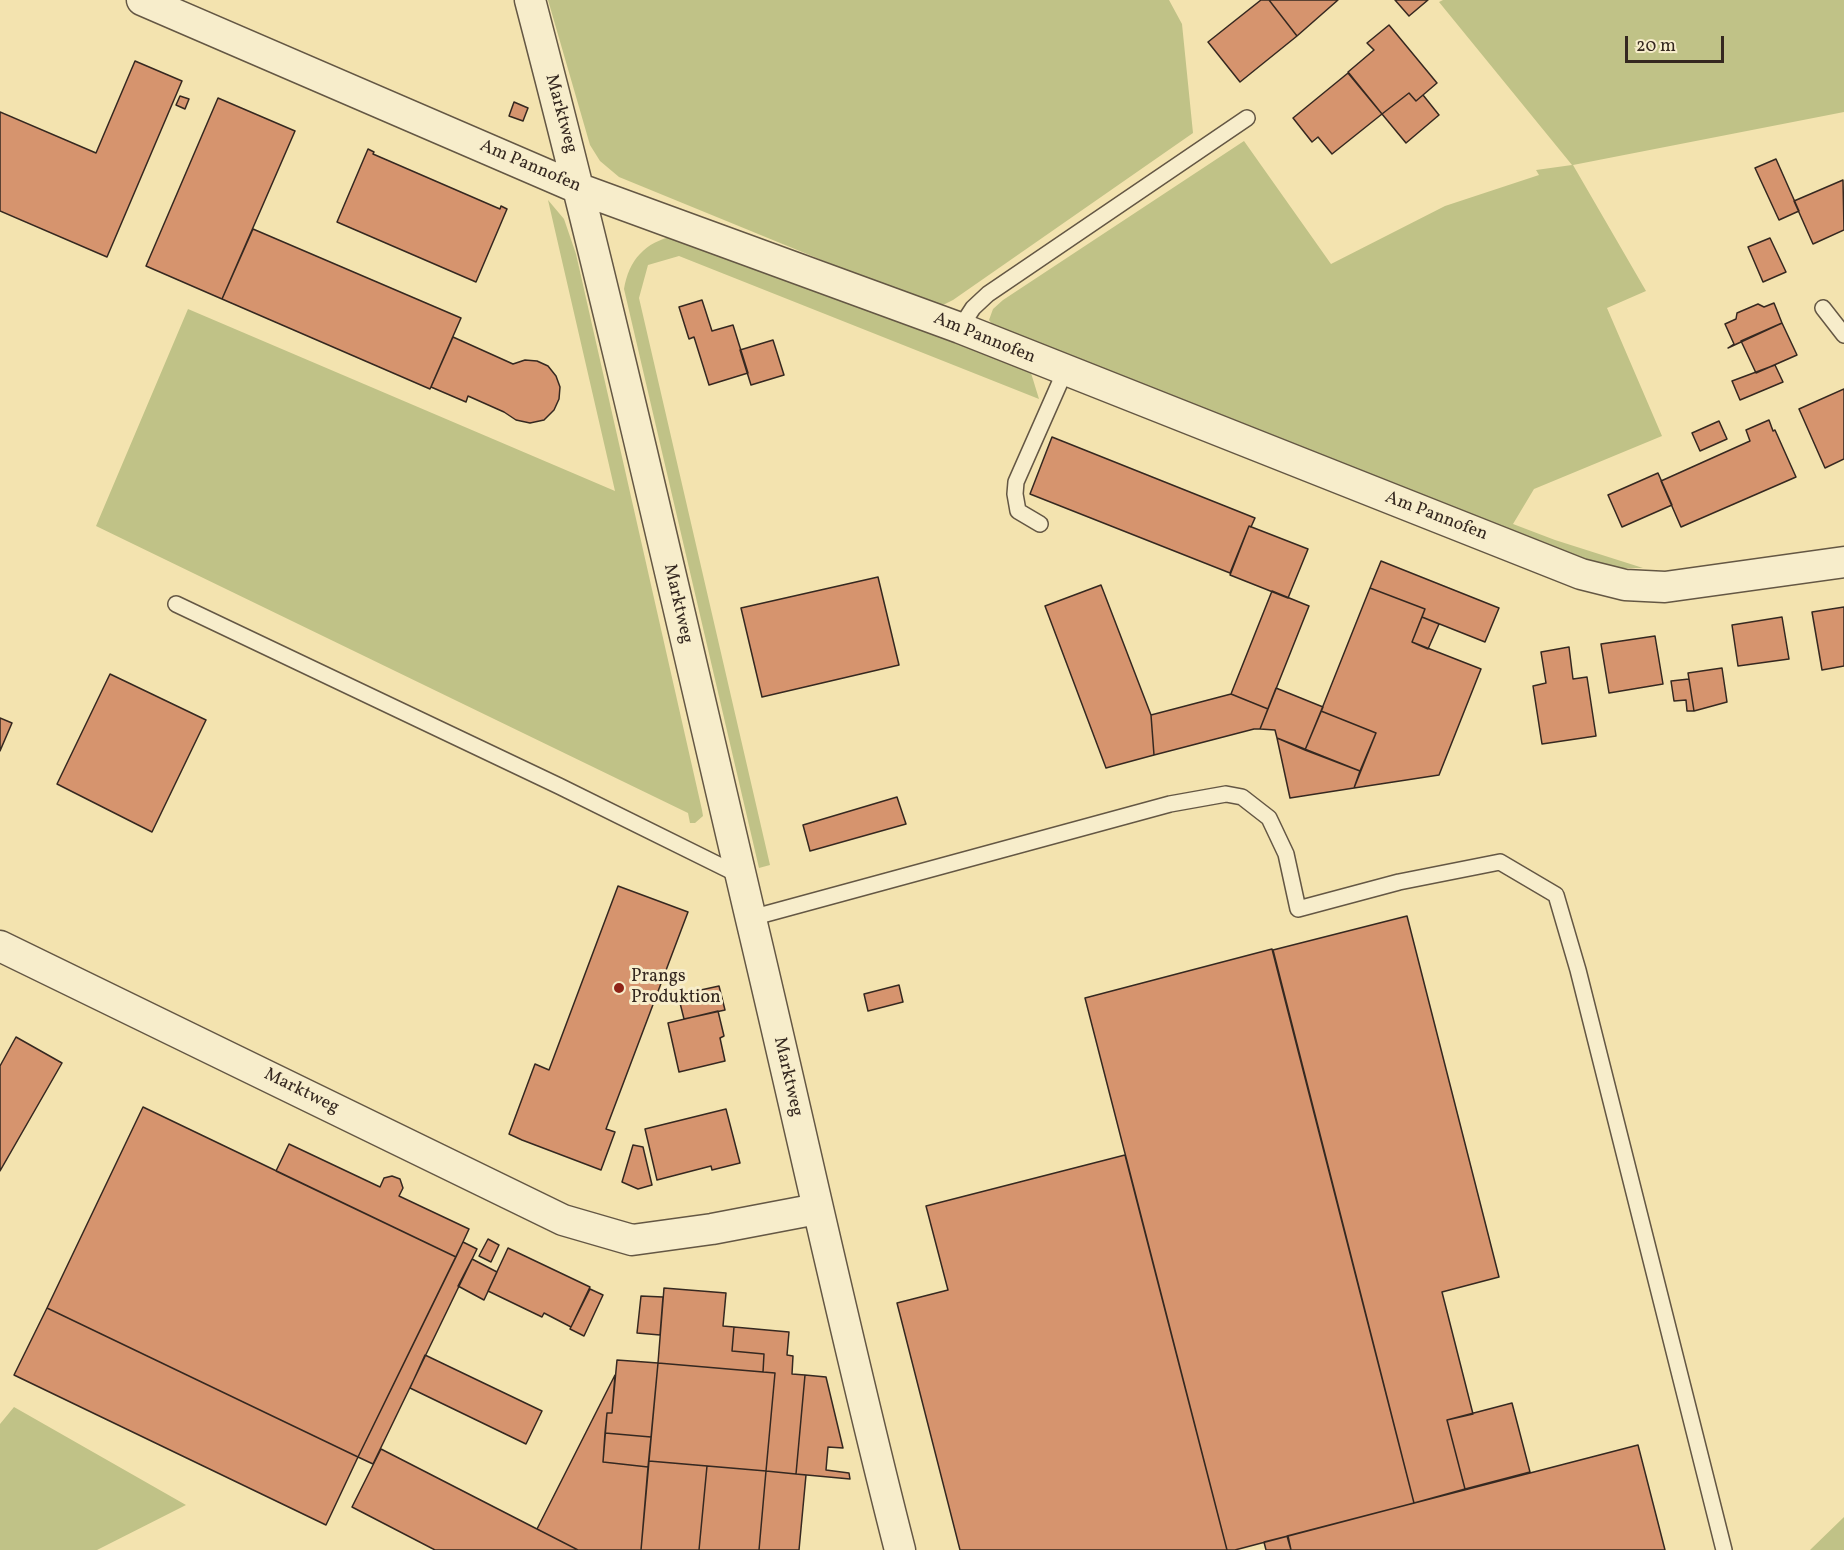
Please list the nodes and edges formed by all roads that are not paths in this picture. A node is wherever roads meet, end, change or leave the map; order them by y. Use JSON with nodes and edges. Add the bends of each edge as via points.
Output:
{"nodes":[{"id":1,"x":142,"y":0,"type":"edge"},
{"id":2,"x":530,"y":0,"type":"edge"},
{"id":3,"x":1247,"y":118,"type":"dead end"},
{"id":4,"x":580,"y":189,"type":"junction"},
{"id":5,"x":1823,"y":308,"type":"dead end"},
{"id":6,"x":960,"y":328,"type":"junction"},
{"id":7,"x":1844,"y":335,"type":"edge"},
{"id":8,"x":1065,"y":371,"type":"junction"},
{"id":9,"x":1040,"y":524,"type":"dead end"},
{"id":10,"x":1844,"y":562,"type":"edge"},
{"id":11,"x":176,"y":604,"type":"dead end"},
{"id":12,"x":741,"y":876,"type":"junction"},
{"id":13,"x":751,"y":918,"type":"junction"},
{"id":14,"x":0,"y":946,"type":"edge"},
{"id":15,"x":817,"y":1209,"type":"junction"},
{"id":16,"x":900,"y":1550,"type":"edge"},
{"id":17,"x":1724,"y":1550,"type":"edge"}],
"edges":[{"from":1,"to":4,"type":"street","name":"Am Pannofen"},
{"from":2,"to":4,"type":"street","name":"Marktweg"},
{"from":3,"to":6,"type":"lane","via":[[988,294]]},
{"from":4,"to":6,"type":"street","name":"Am Pannofen"},
{"from":4,"to":12,"type":"street","name":"Marktweg"},
{"from":5,"to":7,"type":"lane"},
{"from":6,"to":8,"type":"street","name":"Am Pannofen"},
{"from":8,"to":9,"type":"lane","via":[[1016,482],[1018,511]]},
{"from":8,"to":10,"type":"street","name":"Am Pannofen","via":[[1581,574],[1626,585],[1665,588]]},
{"from":11,"to":12,"type":"lane"},
{"from":12,"to":13,"type":"street","name":"Marktweg"},
{"from":13,"to":15,"type":"street","name":"Marktweg"},
{"from":13,"to":17,"type":"lane","via":[[1170,804],[1226,794],[1242,797],[1269,818],[1286,854],[1298,909],[1399,882],[1500,862],[1556,895]]},
{"from":14,"to":15,"type":"street","name":"Marktweg","via":[[564,1220],[632,1239]]},
{"from":15,"to":16,"type":"street","name":"Marktweg"}]}
